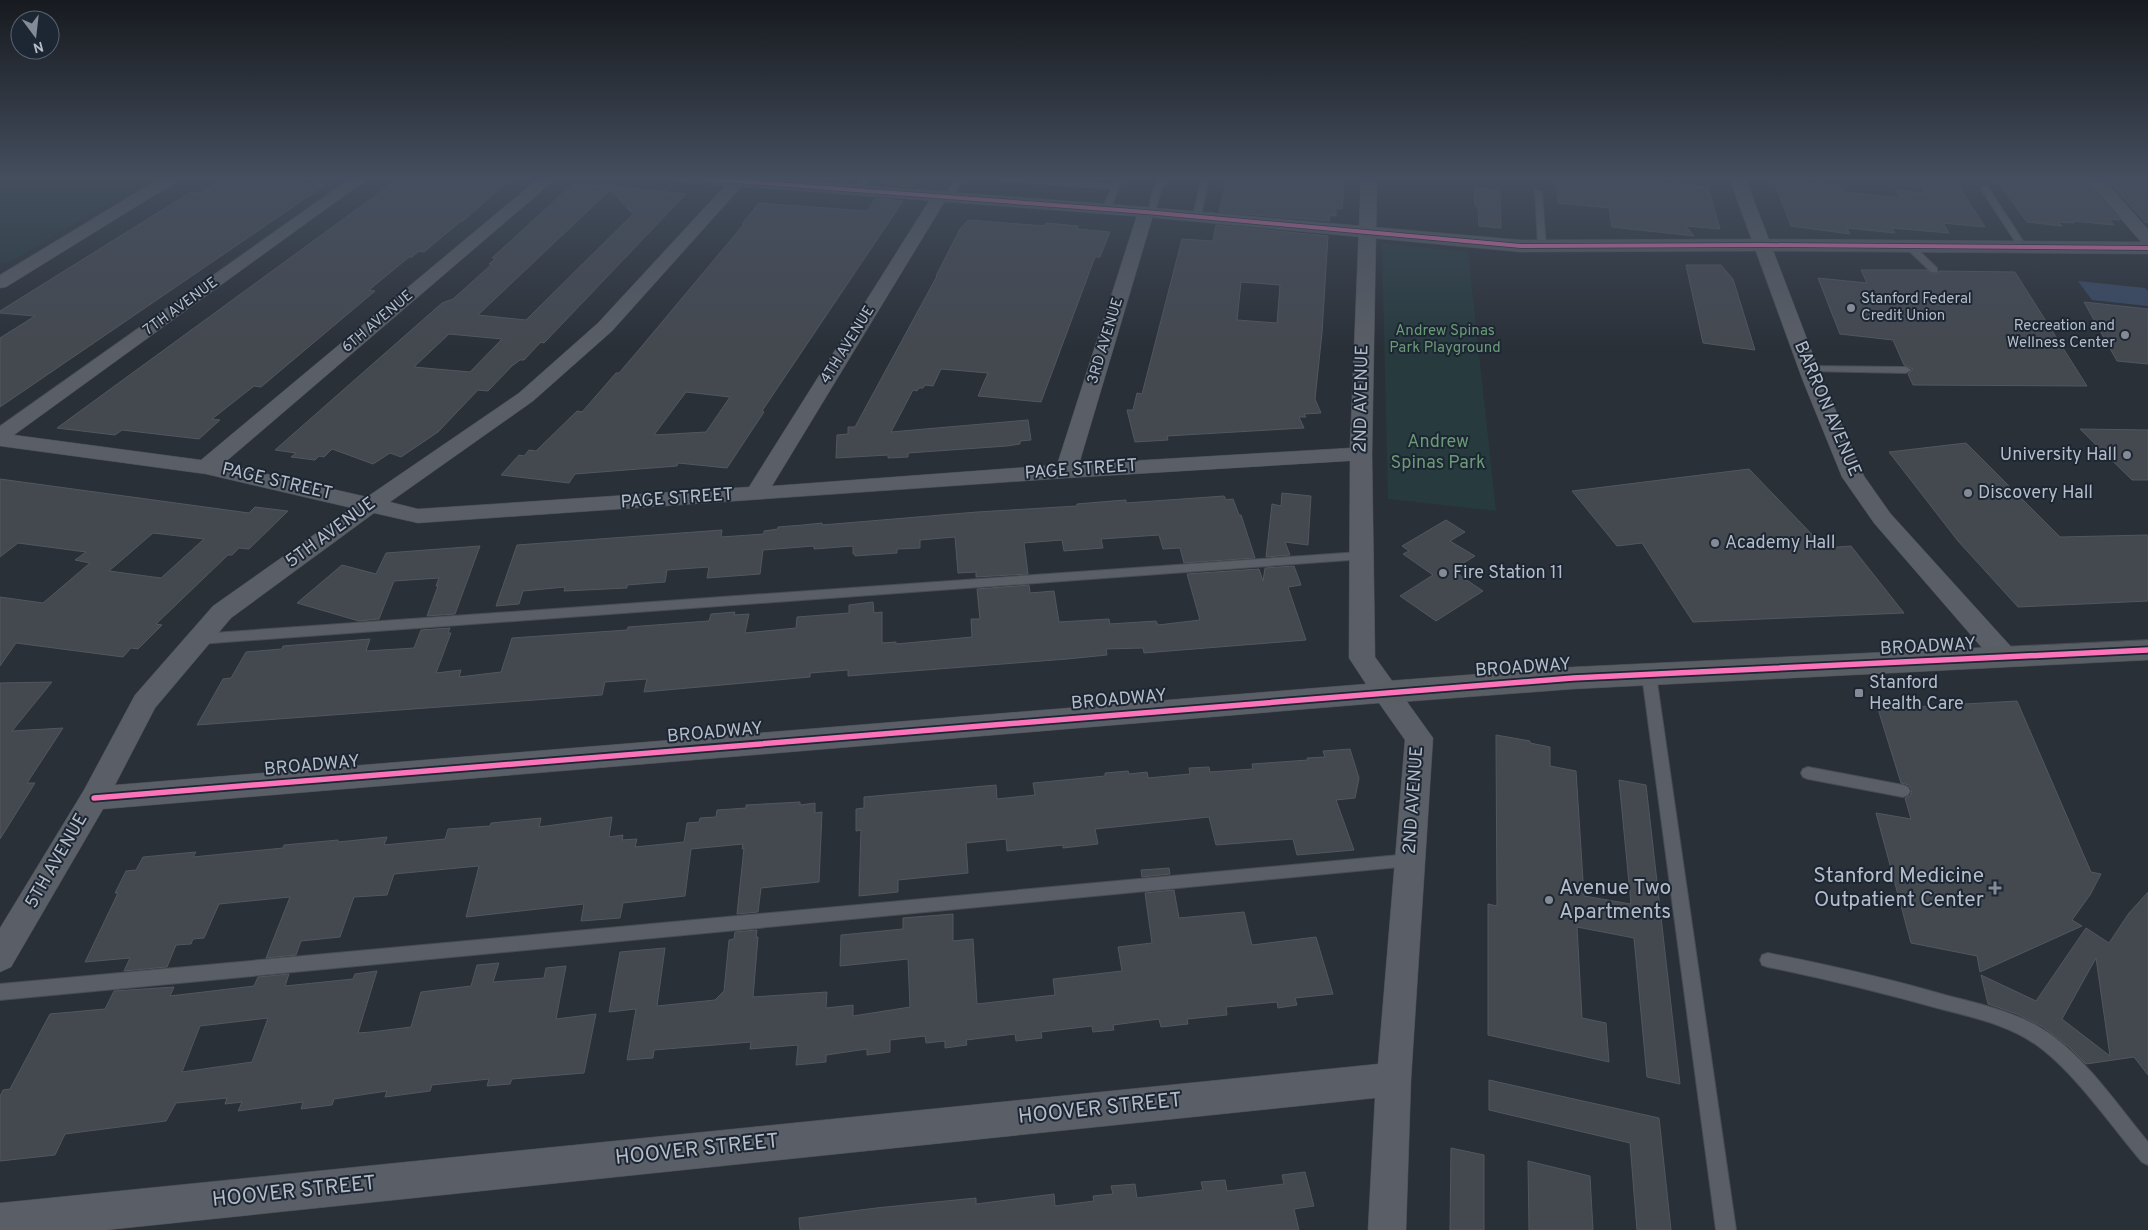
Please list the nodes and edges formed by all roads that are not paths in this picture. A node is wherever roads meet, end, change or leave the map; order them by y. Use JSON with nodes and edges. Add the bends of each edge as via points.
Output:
{"nodes":[{"id":1,"x":79,"y":234,"type":"edge"},
{"id":2,"x":282,"y":234,"type":"edge"},
{"id":3,"x":482,"y":234,"type":"edge"},
{"id":4,"x":688,"y":234,"type":"edge"},
{"id":5,"x":921,"y":234,"type":"edge"},
{"id":6,"x":1141,"y":234,"type":"edge"},
{"id":7,"x":1367,"y":234,"type":"edge"},
{"id":8,"x":1402,"y":234,"type":"edge"},
{"id":9,"x":1541,"y":234,"type":"edge"},
{"id":10,"x":1758,"y":234,"type":"edge"},
{"id":11,"x":2015,"y":234,"type":"edge"},
{"id":12,"x":1762,"y":245,"type":"junction"},
{"id":13,"x":1542,"y":246,"type":"junction"},
{"id":14,"x":1910,"y":246,"type":"junction"},
{"id":15,"x":2023,"y":247,"type":"junction"},
{"id":16,"x":2148,"y":248,"type":"edge"},
{"id":17,"x":1934,"y":270,"type":"dead end"},
{"id":18,"x":0,"y":283,"type":"edge"},
{"id":19,"x":1808,"y":369,"type":"junction"},
{"id":20,"x":1906,"y":370,"type":"dead end"},
{"id":21,"x":0,"y":436,"type":"edge"},
{"id":22,"x":0,"y":440,"type":"edge"},
{"id":23,"x":1361,"y":454,"type":"junction"},
{"id":24,"x":206,"y":467,"type":"junction"},
{"id":25,"x":1066,"y":471,"type":"junction"},
{"id":26,"x":756,"y":494,"type":"junction"},
{"id":27,"x":372,"y":504,"type":"junction"},
{"id":28,"x":1360,"y":556,"type":"junction"},
{"id":29,"x":199,"y":639,"type":"junction"},
{"id":30,"x":2148,"y":650,"type":"edge"},
{"id":31,"x":2005,"y":657,"type":"junction"},
{"id":32,"x":1649,"y":674,"type":"junction"},
{"id":33,"x":1387,"y":692,"type":"junction"},
{"id":34,"x":1808,"y":773,"type":"dead end"},
{"id":35,"x":1903,"y":791,"type":"dead end"},
{"id":36,"x":94,"y":798,"type":"junction"},
{"id":37,"x":1410,"y":860,"type":"junction"},
{"id":38,"x":0,"y":957,"type":"edge"},
{"id":39,"x":1768,"y":960,"type":"dead end"},
{"id":40,"x":0,"y":992,"type":"edge"},
{"id":41,"x":1394,"y":1079,"type":"junction"},
{"id":42,"x":2148,"y":1156,"type":"edge"},
{"id":43,"x":0,"y":1222,"type":"edge"},
{"id":44,"x":1387,"y":1230,"type":"edge"},
{"id":45,"x":1726,"y":1230,"type":"edge"}],
"edges":[{"from":1,"to":18,"type":"street"},
{"from":2,"to":21,"type":"street","name":"7TH AVENUE"},
{"from":3,"to":24,"type":"street","name":"6TH AVENUE"},
{"from":4,"to":27,"type":"street","name":"5TH AVENUE","via":[[598,333],[526,397]]},
{"from":5,"to":26,"type":"street","name":"4TH AVENUE"},
{"from":6,"to":25,"type":"street","name":"3RD AVENUE"},
{"from":7,"to":23,"type":"street","name":"2ND AVENUE"},
{"from":8,"to":13,"type":"street"},
{"from":9,"to":13,"type":"lane"},
{"from":10,"to":12,"type":"street","name":"BARRON AVENUE"},
{"from":11,"to":15,"type":"lane"},
{"from":12,"to":13,"type":"street"},
{"from":12,"to":14,"type":"street"},
{"from":12,"to":19,"type":"street","name":"BARRON AVENUE"},
{"from":14,"to":15,"type":"street"},
{"from":14,"to":17,"type":"lane"},
{"from":15,"to":16,"type":"street"},
{"from":19,"to":20,"type":"lane"},
{"from":19,"to":31,"type":"street","name":"BARRON AVENUE","via":[[1853,477],[1882,518]]},
{"from":22,"to":24,"type":"street","name":"PAGE STREET"},
{"from":23,"to":25,"type":"street","name":"PAGE STREET"},
{"from":23,"to":28,"type":"street","name":"2ND AVENUE"},
{"from":24,"to":27,"type":"street","name":"PAGE STREET"},
{"from":25,"to":26,"type":"street","name":"PAGE STREET"},
{"from":26,"to":27,"type":"street","name":"PAGE STREET","via":[[418,516]]},
{"from":27,"to":29,"type":"street","name":"5TH AVENUE","via":[[222,612]]},
{"from":28,"to":29,"type":"lane"},
{"from":28,"to":33,"type":"street","name":"2ND AVENUE","via":[[1362,658]]},
{"from":29,"to":36,"type":"street","name":"5TH AVENUE","via":[[145,702]]},
{"from":30,"to":31,"type":"street","name":"BROADWAY"},
{"from":31,"to":32,"type":"street","name":"BROADWAY"},
{"from":32,"to":33,"type":"street","name":"BROADWAY"},
{"from":32,"to":45,"type":"lane"},
{"from":33,"to":36,"type":"street","name":"BROADWAY"},
{"from":33,"to":37,"type":"street","name":"2ND AVENUE","via":[[1419,738]]},
{"from":34,"to":35,"type":"lane"},
{"from":36,"to":38,"type":"street","name":"5TH AVENUE"},
{"from":37,"to":40,"type":"lane"},
{"from":37,"to":41,"type":"street","name":"2ND AVENUE"},
{"from":39,"to":42,"type":"lane","via":[[1865,980],[2021,1026],[2048,1043],[2074,1067]]},
{"from":41,"to":43,"type":"street","name":"HOOVER STREET"},
{"from":41,"to":44,"type":"street","name":"2ND AVENUE"}]}
